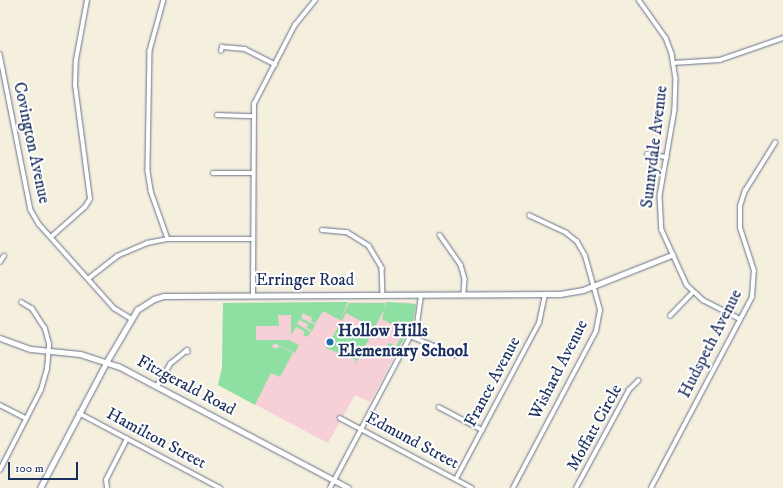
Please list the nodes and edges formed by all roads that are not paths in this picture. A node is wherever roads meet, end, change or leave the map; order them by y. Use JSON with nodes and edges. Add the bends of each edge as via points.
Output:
{"nodes":[{"id":1,"x":87,"y":0,"type":"edge"},
{"id":2,"x":164,"y":0,"type":"edge"},
{"id":3,"x":315,"y":0,"type":"edge"},
{"id":4,"x":639,"y":0,"type":"edge"},
{"id":5,"x":783,"y":38,"type":"edge"},
{"id":6,"x":221,"y":51,"type":"dead end"},
{"id":7,"x":0,"y":54,"type":"edge"},
{"id":8,"x":673,"y":63,"type":"junction"},
{"id":9,"x":275,"y":64,"type":"junction"},
{"id":10,"x":217,"y":114,"type":"dead end"},
{"id":11,"x":253,"y":116,"type":"junction"},
{"id":12,"x":775,"y":143,"type":"dead end"},
{"id":13,"x":647,"y":154,"type":"dead end"},
{"id":14,"x":667,"y":157,"type":"junction"},
{"id":15,"x":214,"y":173,"type":"dead end"},
{"id":16,"x":253,"y":173,"type":"junction"},
{"id":17,"x":530,"y":216,"type":"dead end"},
{"id":18,"x":322,"y":230,"type":"dead end"},
{"id":19,"x":440,"y":235,"type":"dead end"},
{"id":20,"x":51,"y":237,"type":"junction"},
{"id":21,"x":168,"y":239,"type":"junction"},
{"id":22,"x":253,"y":239,"type":"junction"},
{"id":23,"x":672,"y":255,"type":"junction"},
{"id":24,"x":4,"y":256,"type":"dead end"},
{"id":25,"x":0,"y":262,"type":"edge"},
{"id":26,"x":88,"y":279,"type":"junction"},
{"id":27,"x":595,"y":286,"type":"junction"},
{"id":28,"x":693,"y":292,"type":"junction"},
{"id":29,"x":253,"y":295,"type":"junction"},
{"id":30,"x":383,"y":295,"type":"junction"},
{"id":31,"x":421,"y":295,"type":"junction"},
{"id":32,"x":464,"y":295,"type":"junction"},
{"id":33,"x":545,"y":295,"type":"junction"},
{"id":34,"x":22,"y":303,"type":"dead end"},
{"id":35,"x":670,"y":316,"type":"dead end"},
{"id":36,"x":130,"y":318,"type":"junction"},
{"id":37,"x":740,"y":319,"type":"junction"},
{"id":38,"x":410,"y":336,"type":"junction"},
{"id":39,"x":0,"y":338,"type":"edge"},
{"id":40,"x":49,"y":352,"type":"junction"},
{"id":41,"x":188,"y":352,"type":"dead end"},
{"id":42,"x":456,"y":355,"type":"dead end"},
{"id":43,"x":107,"y":361,"type":"junction"},
{"id":44,"x":638,"y":381,"type":"dead end"},
{"id":45,"x":157,"y":386,"type":"junction"},
{"id":46,"x":0,"y":405,"type":"edge"},
{"id":47,"x":439,"y":407,"type":"dead end"},
{"id":48,"x":79,"y":413,"type":"junction"},
{"id":49,"x":26,"y":418,"type":"junction"},
{"id":50,"x":340,"y":418,"type":"dead end"},
{"id":51,"x":361,"y":429,"type":"junction"},
{"id":52,"x":482,"y":430,"type":"junction"},
{"id":53,"x":127,"y":439,"type":"junction"},
{"id":54,"x":0,"y":468,"type":"edge"},
{"id":55,"x":456,"y":479,"type":"junction"},
{"id":56,"x":334,"y":480,"type":"junction"},
{"id":57,"x":40,"y":488,"type":"edge"},
{"id":58,"x":106,"y":488,"type":"edge"},
{"id":59,"x":220,"y":488,"type":"edge"},
{"id":60,"x":330,"y":488,"type":"edge"},
{"id":61,"x":348,"y":488,"type":"edge"},
{"id":62,"x":472,"y":488,"type":"edge"},
{"id":63,"x":513,"y":488,"type":"edge"},
{"id":64,"x":576,"y":488,"type":"edge"},
{"id":65,"x":650,"y":488,"type":"edge"}],
"edges":[{"from":1,"to":20,"type":"street","via":[[76,60],[75,85],[90,199],[85,207]]},
{"from":2,"to":21,"type":"street","via":[[150,51],[148,172],[151,191]]},
{"from":3,"to":9,"type":"street","via":[[298,19]]},
{"from":4,"to":8,"type":"street","name":"Sunnydale Avenue","via":[[658,23]]},
{"from":5,"to":8,"type":"street","via":[[720,60]]},
{"from":6,"to":9,"type":"street","via":[[222,47],[245,48]]},
{"from":7,"to":20,"type":"street","name":"Covington Avenue","via":[[28,202],[35,218]]},
{"from":8,"to":14,"type":"street","name":"Sunnydale Avenue","via":[[676,94]]},
{"from":9,"to":11,"type":"street","via":[[258,93]]},
{"from":10,"to":11,"type":"street"},
{"from":11,"to":16,"type":"street"},
{"from":12,"to":37,"type":"street","name":"Hudspeth Avenue","via":[[745,191],[740,206],[740,228],[753,263],[755,278],[752,297]]},
{"from":13,"to":14,"type":"street"},
{"from":14,"to":23,"type":"street","name":"Sunnydale Avenue","via":[[660,207],[662,230]]},
{"from":15,"to":16,"type":"street"},
{"from":16,"to":22,"type":"street"},
{"from":17,"to":27,"type":"street","name":"Wishard Avenue","via":[[566,233],[576,242],[585,256]]},
{"from":18,"to":30,"type":"street","via":[[347,232],[369,246],[382,268]]},
{"from":19,"to":32,"type":"street","via":[[461,265]]},
{"from":20,"to":26,"type":"street","name":"Covington Avenue"},
{"from":21,"to":22,"type":"street"},
{"from":21,"to":26,"type":"street","via":[[126,251]]},
{"from":22,"to":29,"type":"street"},
{"from":23,"to":27,"type":"street","name":"Erringer Road"},
{"from":23,"to":28,"type":"street","name":"Sunnydale Avenue","via":[[682,277]]},
{"from":24,"to":25,"type":"street"},
{"from":26,"to":36,"type":"street","name":"Covington Avenue","via":[[114,308]]},
{"from":27,"to":33,"type":"street","name":"Erringer Road","via":[[572,293]]},
{"from":27,"to":63,"type":"street","name":"Wishard Avenue","via":[[600,310],[596,332]]},
{"from":28,"to":35,"type":"street"},
{"from":28,"to":37,"type":"street","name":"Sunnydale Avenue"},
{"from":29,"to":30,"type":"street","name":"Erringer Road"},
{"from":29,"to":36,"type":"street","name":"Erringer Road","via":[[164,296],[145,303]]},
{"from":30,"to":31,"type":"street","name":"Erringer Road"},
{"from":31,"to":32,"type":"street","name":"Erringer Road"},
{"from":31,"to":38,"type":"street","via":[[420,315]]},
{"from":32,"to":33,"type":"street","name":"Erringer Road"},
{"from":33,"to":52,"type":"street","name":"France Avenue","via":[[539,322]]},
{"from":34,"to":40,"type":"street","via":[[32,309],[42,323],[48,337]]},
{"from":36,"to":43,"type":"street","name":"Erringer Road"},
{"from":37,"to":65,"type":"street","name":"Hudspeth Avenue"},
{"from":38,"to":42,"type":"street"},
{"from":38,"to":51,"type":"street"},
{"from":39,"to":40,"type":"main road","name":"Fitzgerald Road","via":[[31,349]]},
{"from":40,"to":43,"type":"main road","name":"Fitzgerald Road","via":[[80,354]]},
{"from":40,"to":49,"type":"street","via":[[45,380]]},
{"from":41,"to":45,"type":"street","via":[[186,350],[170,364]]},
{"from":43,"to":45,"type":"main road","name":"Fitzgerald Road"},
{"from":43,"to":48,"type":"main road","name":"Erringer Road"},
{"from":44,"to":64,"type":"street","name":"Moffatt Circle","via":[[629,390]]},
{"from":45,"to":56,"type":"main road","name":"Fitzgerald Road"},
{"from":46,"to":49,"type":"street"},
{"from":47,"to":52,"type":"street"},
{"from":48,"to":53,"type":"street","name":"Hamilton Street"},
{"from":48,"to":57,"type":"main road","name":"Erringer Road"},
{"from":49,"to":54,"type":"street"},
{"from":50,"to":51,"type":"street","name":"Edmund Street"},
{"from":51,"to":55,"type":"street","name":"Edmund Street"},
{"from":51,"to":56,"type":"street"},
{"from":52,"to":55,"type":"street","name":"France Avenue"},
{"from":53,"to":58,"type":"street","via":[[106,480]]},
{"from":53,"to":59,"type":"street","name":"Hamilton Street"},
{"from":55,"to":62,"type":"street","name":"Edmund Street"},
{"from":56,"to":60,"type":"street"},
{"from":56,"to":61,"type":"main road","name":"Fitzgerald Road"}]}
